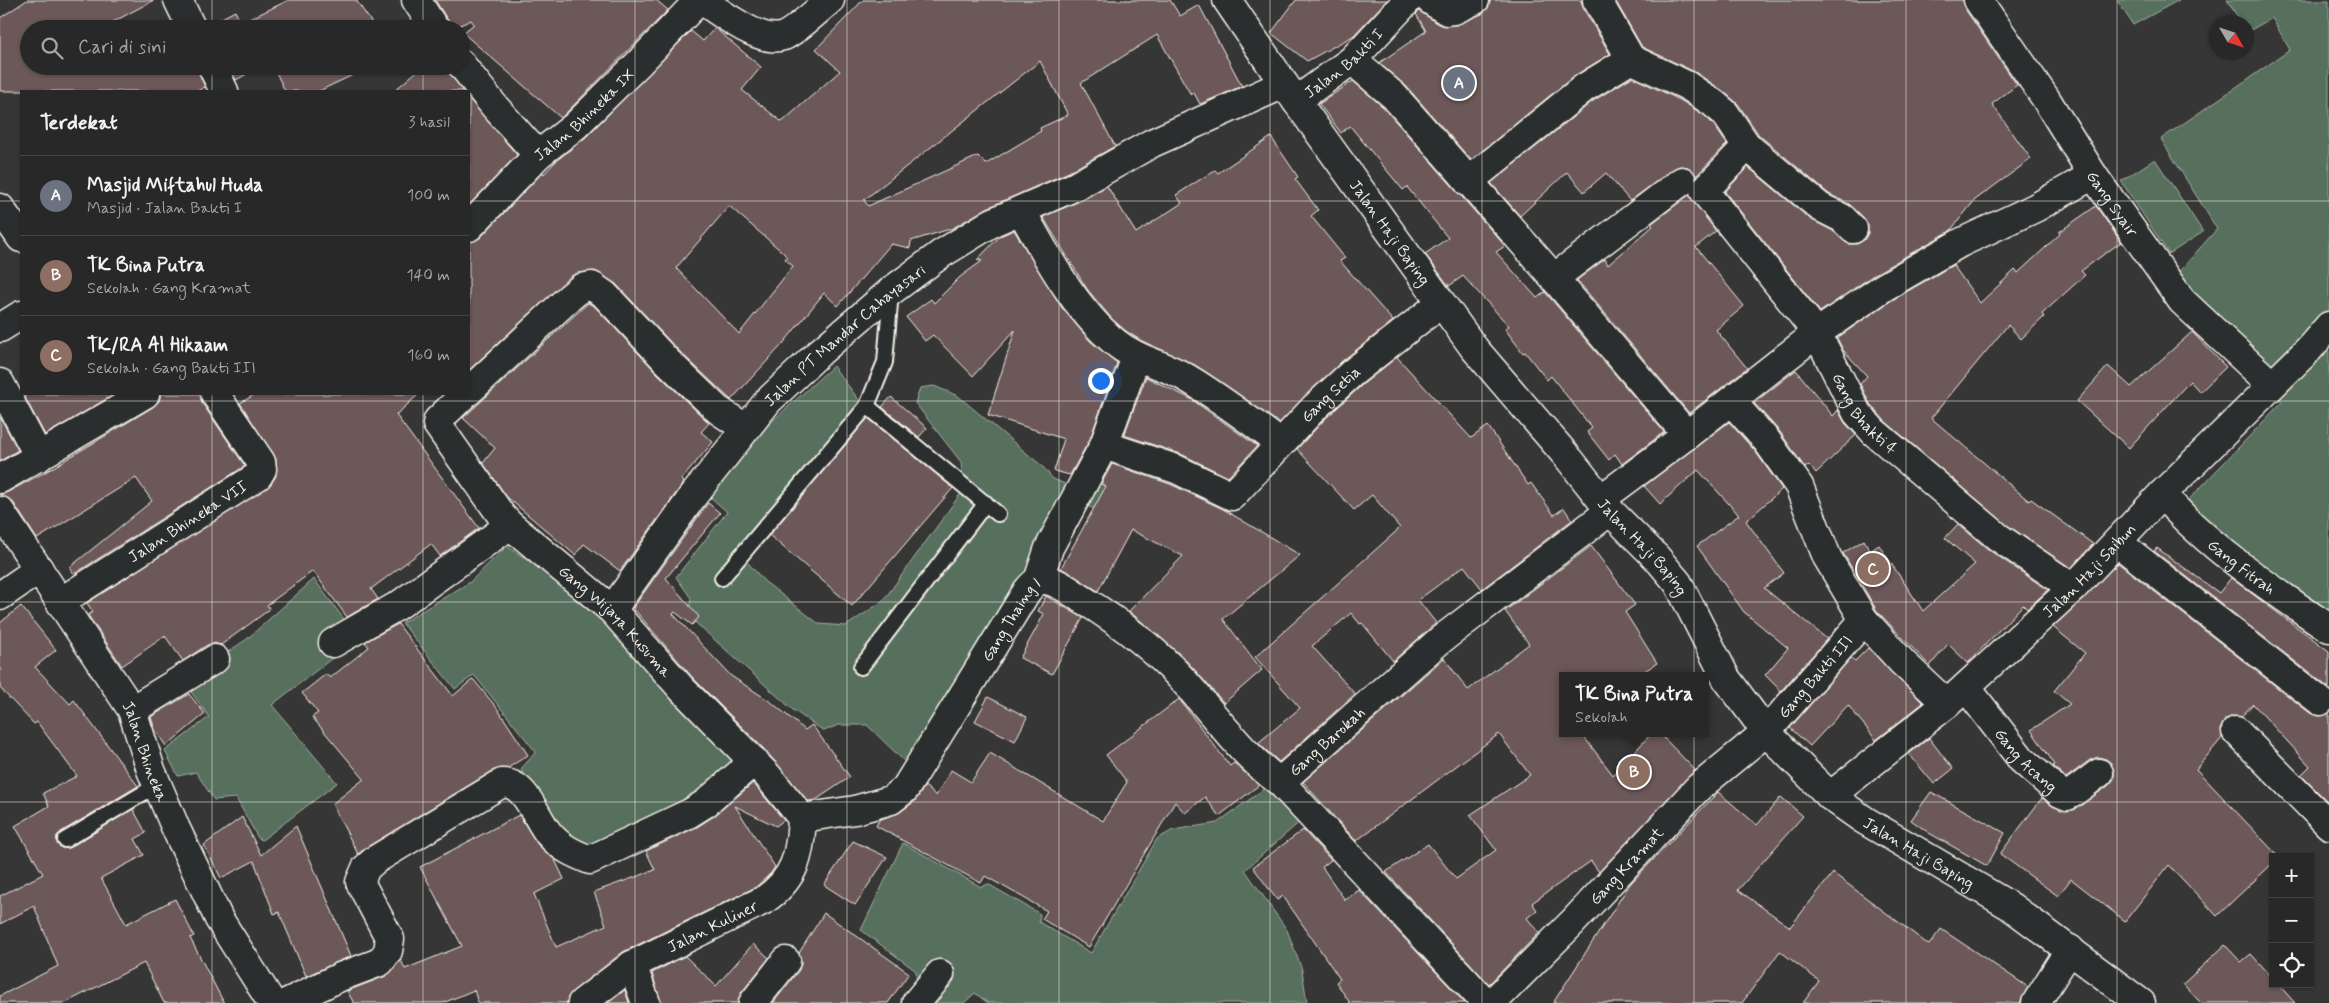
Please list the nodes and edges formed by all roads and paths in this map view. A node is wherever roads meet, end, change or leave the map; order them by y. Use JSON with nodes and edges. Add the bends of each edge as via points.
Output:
{"nodes":[{"id":1,"x":178,"y":0,"type":"edge"},
{"id":2,"x":416,"y":0,"type":"edge"},
{"id":3,"x":700,"y":0,"type":"edge"},
{"id":4,"x":830,"y":0,"type":"edge"},
{"id":5,"x":1227,"y":0,"type":"edge"},
{"id":6,"x":1408,"y":0,"type":"edge"},
{"id":7,"x":1430,"y":0,"type":"edge"},
{"id":8,"x":1475,"y":0,"type":"edge"},
{"id":9,"x":1597,"y":0,"type":"edge"},
{"id":10,"x":1978,"y":0,"type":"edge"},
{"id":11,"x":188,"y":20,"type":"edge"},
{"id":12,"x":429,"y":20,"type":"edge"},
{"id":13,"x":1352,"y":60,"type":"junction"},
{"id":14,"x":1631,"y":60,"type":"junction"},
{"id":15,"x":216,"y":75,"type":"edge"},
{"id":16,"x":470,"y":75,"type":"edge"},
{"id":17,"x":224,"y":90,"type":"edge"},
{"id":18,"x":1290,"y":92,"type":"junction"},
{"id":19,"x":1747,"y":146,"type":"junction"},
{"id":20,"x":538,"y":155,"type":"junction"},
{"id":21,"x":2092,"y":175,"type":"junction"},
{"id":22,"x":1468,"y":182,"type":"junction"},
{"id":23,"x":1693,"y":186,"type":"junction"},
{"id":24,"x":0,"y":208,"type":"edge"},
{"id":25,"x":1021,"y":210,"type":"junction"},
{"id":26,"x":470,"y":226,"type":"edge"},
{"id":27,"x":1853,"y":229,"type":"dead end"},
{"id":28,"x":20,"y":237,"type":"edge"},
{"id":29,"x":1554,"y":278,"type":"junction"},
{"id":30,"x":891,"y":292,"type":"junction"},
{"id":31,"x":1441,"y":303,"type":"junction"},
{"id":32,"x":20,"y":316,"type":"edge"},
{"id":33,"x":2329,"y":326,"type":"edge"},
{"id":34,"x":0,"y":328,"type":"edge"},
{"id":35,"x":1818,"y":332,"type":"junction"},
{"id":36,"x":1136,"y":357,"type":"junction"},
{"id":37,"x":0,"y":383,"type":"edge"},
{"id":38,"x":2272,"y":385,"type":"junction"},
{"id":39,"x":470,"y":390,"type":"edge"},
{"id":40,"x":143,"y":395,"type":"edge"},
{"id":41,"x":217,"y":395,"type":"edge"},
{"id":42,"x":464,"y":395,"type":"edge"},
{"id":43,"x":1731,"y":401,"type":"junction"},
{"id":44,"x":867,"y":406,"type":"junction"},
{"id":45,"x":745,"y":428,"type":"junction"},
{"id":46,"x":1687,"y":435,"type":"junction"},
{"id":47,"x":1280,"y":443,"type":"junction"},
{"id":48,"x":1104,"y":445,"type":"junction"},
{"id":49,"x":39,"y":457,"type":"junction"},
{"id":50,"x":0,"y":479,"type":"edge"},
{"id":51,"x":2162,"y":494,"type":"junction"},
{"id":52,"x":986,"y":503,"type":"junction"},
{"id":53,"x":1605,"y":505,"type":"junction"},
{"id":54,"x":0,"y":511,"type":"edge"},
{"id":55,"x":998,"y":514,"type":"dead end"},
{"id":56,"x":510,"y":525,"type":"junction"},
{"id":57,"x":2117,"y":542,"type":"junction"},
{"id":58,"x":39,"y":569,"type":"junction"},
{"id":59,"x":722,"y":578,"type":"dead end"},
{"id":60,"x":1038,"y":581,"type":"junction"},
{"id":61,"x":2073,"y":588,"type":"junction"},
{"id":62,"x":0,"y":596,"type":"edge"},
{"id":63,"x":60,"y":602,"type":"junction"},
{"id":64,"x":612,"y":610,"type":"junction"},
{"id":65,"x":1864,"y":620,"type":"junction"},
{"id":66,"x":2329,"y":628,"type":"edge"},
{"id":67,"x":333,"y":643,"type":"dead end"},
{"id":68,"x":214,"y":659,"type":"dead end"},
{"id":69,"x":861,"y":667,"type":"dead end"},
{"id":70,"x":1956,"y":696,"type":"junction"},
{"id":71,"x":2320,"y":701,"type":"dead end"},
{"id":72,"x":132,"y":710,"type":"junction"},
{"id":73,"x":2236,"y":731,"type":"dead end"},
{"id":74,"x":1766,"y":732,"type":"junction"},
{"id":75,"x":754,"y":762,"type":"junction"},
{"id":76,"x":2099,"y":773,"type":"dead end"},
{"id":77,"x":1280,"y":782,"type":"junction"},
{"id":78,"x":158,"y":785,"type":"junction"},
{"id":79,"x":1830,"y":796,"type":"junction"},
{"id":80,"x":802,"y":818,"type":"junction"},
{"id":81,"x":2329,"y":825,"type":"edge"},
{"id":82,"x":65,"y":840,"type":"dead end"},
{"id":83,"x":2070,"y":949,"type":"junction"},
{"id":84,"x":786,"y":961,"type":"dead end"},
{"id":85,"x":632,"y":965,"type":"junction"},
{"id":86,"x":940,"y":974,"type":"dead end"},
{"id":87,"x":272,"y":1003,"type":"edge"},
{"id":88,"x":286,"y":1003,"type":"edge"},
{"id":89,"x":582,"y":1003,"type":"edge"},
{"id":90,"x":646,"y":1003,"type":"edge"},
{"id":91,"x":753,"y":1003,"type":"edge"},
{"id":92,"x":916,"y":1003,"type":"edge"},
{"id":93,"x":1486,"y":1003,"type":"edge"},
{"id":94,"x":1492,"y":1003,"type":"edge"},
{"id":95,"x":2036,"y":1003,"type":"edge"},
{"id":96,"x":2141,"y":1003,"type":"edge"}],
"edges":[{"from":1,"to":11,"type":"street"},
{"from":2,"to":12,"type":"street"},
{"from":3,"to":4,"type":"street","via":[[764,37],[784,36]]},
{"from":3,"to":20,"type":"street","name":"Jalan Bhineka IX","via":[[575,126]]},
{"from":5,"to":18,"type":"street","name":"Jalan Haji Baping"},
{"from":6,"to":13,"type":"street","name":"Jalan Bakti I"},
{"from":7,"to":8,"type":"street","via":[[1451,11]]},
{"from":9,"to":14,"type":"street"},
{"from":10,"to":21,"type":"street","name":"Gang Syair","via":[[2046,99]]},
{"from":13,"to":18,"type":"street","name":"Jalan Bakti I"},
{"from":13,"to":22,"type":"street","via":[[1394,96]]},
{"from":14,"to":19,"type":"street","via":[[1679,81],[1713,103],[1725,113]]},
{"from":14,"to":22,"type":"street","via":[[1584,88]]},
{"from":15,"to":17,"type":"street"},
{"from":16,"to":20,"type":"street"},
{"from":18,"to":25,"type":"street","name":"Jalan PT Mandar Cahayasari","via":[[1152,143],[1076,186]]},
{"from":18,"to":31,"type":"street","name":"Jalan Haji Baping"},
{"from":19,"to":23,"type":"street"},
{"from":19,"to":27,"type":"street","via":[[1820,207],[1842,218]]},
{"from":20,"to":26,"type":"street","name":"Jalan Bhineka IX"},
{"from":21,"to":35,"type":"street","name":"Gang Barokah","via":[[2035,208],[1960,243]]},
{"from":21,"to":38,"type":"street","name":"Gang Syair","via":[[2182,301]]},
{"from":22,"to":29,"type":"street"},
{"from":23,"to":29,"type":"street"},
{"from":23,"to":35,"type":"street","name":"Gang Bhakti 4"},
{"from":24,"to":28,"type":"street"},
{"from":25,"to":30,"type":"street","name":"Jalan PT Mandar Cahayasari","via":[[979,230]]},
{"from":25,"to":36,"type":"street","via":[[1050,263],[1096,325]]},
{"from":29,"to":46,"type":"street"},
{"from":30,"to":44,"type":"lane","via":[[885,362]]},
{"from":30,"to":45,"type":"street","name":"Jalan PT Mandar Cahayasari","via":[[820,352],[768,401]]},
{"from":31,"to":47,"type":"street","name":"Gang Setia","via":[[1352,373]]},
{"from":31,"to":53,"type":"street","name":"Jalan Haji Baping","via":[[1474,348]]},
{"from":32,"to":34,"type":"street"},
{"from":33,"to":38,"type":"street","name":"Jalan Haji Saibun"},
{"from":35,"to":43,"type":"street","name":"Gang Barokah"},
{"from":35,"to":61,"type":"street","name":"Gang Bhakti 4","via":[[1857,413],[1874,432],[1998,537]]},
{"from":36,"to":47,"type":"street","via":[[1186,378]]},
{"from":36,"to":48,"type":"street"},
{"from":37,"to":49,"type":"street"},
{"from":38,"to":51,"type":"street","name":"Jalan Haji Saibun"},
{"from":39,"to":45,"type":"street","via":[[570,297],[581,288],[592,286],[605,295],[718,410]]},
{"from":40,"to":49,"type":"street"},
{"from":41,"to":63,"type":"street","name":"Jalan Bhineka VII","via":[[262,462],[258,476]]},
{"from":42,"to":56,"type":"street","name":"Gang Wijaya Kusuma","via":[[437,424]]},
{"from":43,"to":46,"type":"street","name":"Gang Barokah"},
{"from":43,"to":65,"type":"street","name":"Gang Acang","via":[[1767,441],[1799,486],[1827,557]]},
{"from":44,"to":52,"type":"lane"},
{"from":44,"to":59,"type":"lane"},
{"from":45,"to":64,"type":"street","name":"Jalan PT Mandar Cahayasari"},
{"from":46,"to":53,"type":"street","name":"Gang Barokah"},
{"from":47,"to":48,"type":"street","name":"Gang Setia","via":[[1232,496],[1176,469]]},
{"from":48,"to":60,"type":"street","via":[[1049,548]]},
{"from":49,"to":50,"type":"street"},
{"from":51,"to":57,"type":"street","name":"Jalan Haji Saibun"},
{"from":51,"to":66,"type":"street","name":"Gang Fitrah","via":[[2227,555]]},
{"from":52,"to":55,"type":"lane"},
{"from":52,"to":69,"type":"lane"},
{"from":53,"to":74,"type":"street","name":"Jalan Haji Baping","via":[[1678,583],[1718,665]]},
{"from":53,"to":77,"type":"street","name":"Gang Barokah","via":[[1439,641]]},
{"from":54,"to":58,"type":"street","name":"Jalan Bhineka"},
{"from":56,"to":64,"type":"street","name":"Gang Wijaya Kusuma"},
{"from":56,"to":67,"type":"street","via":[[399,605]]},
{"from":57,"to":61,"type":"street","name":"Jalan Haji Saibun"},
{"from":57,"to":71,"type":"street"},
{"from":58,"to":62,"type":"street"},
{"from":58,"to":63,"type":"street","name":"Jalan Bhineka"},
{"from":60,"to":77,"type":"street","name":"Gang Thaing I","via":[[1057,583],[1139,638],[1182,679],[1237,742]]},
{"from":60,"to":80,"type":"street","name":"Gang Thaing I","via":[[1027,591],[905,789],[891,800],[855,810]]},
{"from":61,"to":70,"type":"street","name":"Jalan Haji Saibun"},
{"from":63,"to":72,"type":"street","name":"Jalan Bhineka"},
{"from":64,"to":75,"type":"street","name":"Gang Wijaya Kusuma","via":[[682,689]]},
{"from":65,"to":70,"type":"street","name":"Gang Acang","via":[[1902,662]]},
{"from":65,"to":74,"type":"street","name":"Gang Bakti III"},
{"from":68,"to":72,"type":"street"},
{"from":70,"to":76,"type":"street","name":"Gang Acang","via":[[2060,793],[2071,794]]},
{"from":70,"to":79,"type":"street","name":"Jalan Haji Saibun"},
{"from":72,"to":78,"type":"street","name":"Jalan Bhineka"},
{"from":73,"to":81,"type":"street"},
{"from":74,"to":79,"type":"street","name":"Jalan Haji Baping"},
{"from":74,"to":94,"type":"street","name":"Gang Kramat","via":[[1698,788]]},
{"from":75,"to":80,"type":"street","name":"Gang Wijaya Kusuma"},
{"from":75,"to":88,"type":"street","via":[[690,813],[590,860],[562,847],[549,835],[529,801],[517,788],[502,783],[366,868],[360,882],[390,938],[388,951],[380,962]]},
{"from":77,"to":93,"type":"street","name":"Gang Barokah"},
{"from":78,"to":82,"type":"lane"},
{"from":78,"to":87,"type":"street","name":"Jalan Bhineka","via":[[219,919]]},
{"from":79,"to":83,"type":"street","name":"Jalan Haji Baping","via":[[1890,836],[1988,892]]},
{"from":80,"to":85,"type":"street","name":"Jalan Kuliner","via":[[795,864],[780,890]]},
{"from":83,"to":95,"type":"street"},
{"from":83,"to":96,"type":"street","name":"Jalan Haji Baping"},
{"from":84,"to":91,"type":"street"},
{"from":85,"to":89,"type":"street","name":"Jalan Kuliner"},
{"from":85,"to":90,"type":"street"},
{"from":86,"to":92,"type":"street"}]}
